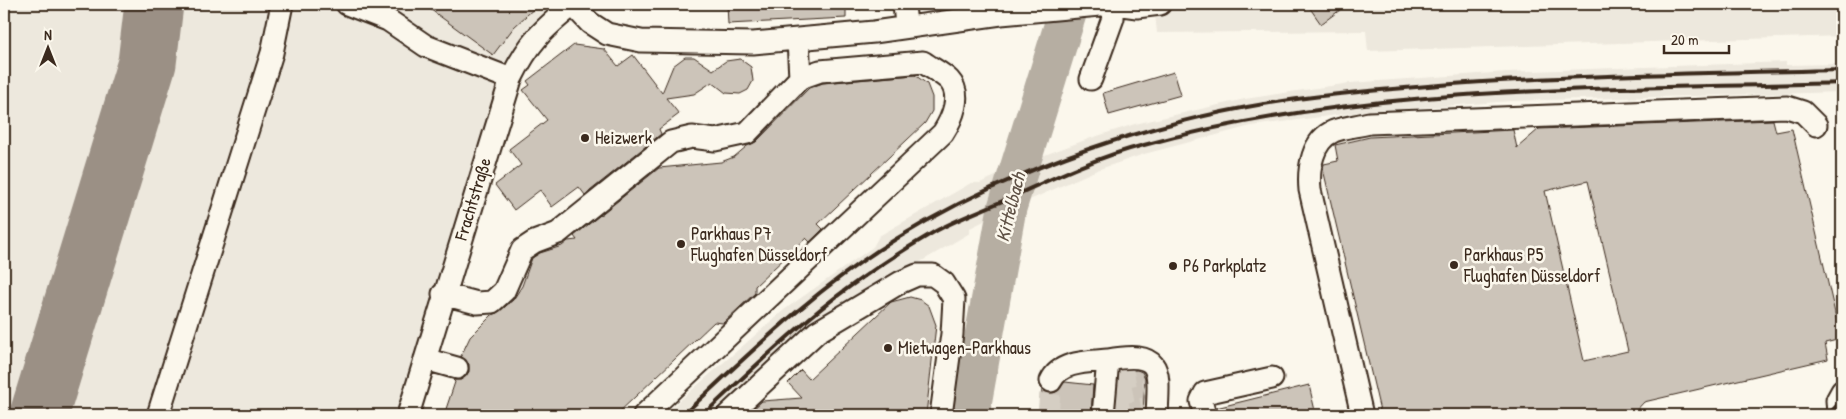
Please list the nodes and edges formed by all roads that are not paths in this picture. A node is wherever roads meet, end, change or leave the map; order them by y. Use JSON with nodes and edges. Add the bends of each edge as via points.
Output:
{"nodes":[{"id":1,"x":282,"y":4,"type":"edge"},
{"id":2,"x":347,"y":4,"type":"edge"},
{"id":3,"x":574,"y":4,"type":"edge"},
{"id":4,"x":904,"y":4,"type":"edge"},
{"id":5,"x":1110,"y":4,"type":"edge"},
{"id":6,"x":1160,"y":4,"type":"edge"},
{"id":7,"x":906,"y":26,"type":"junction"},
{"id":8,"x":798,"y":40,"type":"junction"},
{"id":9,"x":800,"y":78,"type":"junction"},
{"id":10,"x":511,"y":79,"type":"junction"},
{"id":11,"x":1091,"y":79,"type":"dead end"},
{"id":12,"x":1816,"y":125,"type":"dead end"},
{"id":13,"x":444,"y":294,"type":"junction"},
{"id":14,"x":424,"y":359,"type":"junction"},
{"id":15,"x":457,"y":368,"type":"dead end"},
{"id":16,"x":1272,"y":378,"type":"dead end"},
{"id":17,"x":1052,"y":381,"type":"tunnel mouth"},
{"id":18,"x":1842,"y":390,"type":"edge"},
{"id":19,"x":1152,"y":392,"type":"edge"},
{"id":20,"x":1109,"y":395,"type":"edge"},
{"id":21,"x":158,"y":415,"type":"edge"},
{"id":22,"x":408,"y":415,"type":"edge"},
{"id":23,"x":644,"y":415,"type":"edge"},
{"id":24,"x":728,"y":415,"type":"edge"},
{"id":25,"x":941,"y":415,"type":"edge"},
{"id":26,"x":1205,"y":415,"type":"edge"},
{"id":27,"x":1362,"y":415,"type":"edge"},
{"id":28,"x":1838,"y":415,"type":"edge"}],
"edges":[{"from":1,"to":21,"type":"street","via":[[272,53]]},
{"from":2,"to":10,"type":"street","via":[[388,20],[426,46]]},
{"from":3,"to":8,"type":"street","via":[[590,23],[606,34],[641,41],[753,43]]},
{"from":3,"to":10,"type":"street","name":"Frachtstraße","via":[[540,31],[528,46]]},
{"from":4,"to":7,"type":"street"},
{"from":5,"to":6,"type":"street","via":[[1136,7]]},
{"from":5,"to":7,"type":"street"},
{"from":5,"to":11,"type":"street","via":[[1113,18]]},
{"from":7,"to":8,"type":"street"},
{"from":8,"to":9,"type":"street"},
{"from":9,"to":13,"type":"street","via":[[747,133],[715,140],[692,136],[671,142],[572,229],[522,250],[504,291],[492,302],[477,303]]},
{"from":9,"to":23,"type":"street","via":[[820,71],[923,62],[949,80],[956,91],[951,121]]},
{"from":10,"to":13,"type":"street","name":"Frachtstraße"},
{"from":12,"to":27,"type":"street","via":[[1803,112],[1787,107],[1369,123],[1333,131],[1319,144],[1300,173],[1310,190]]},
{"from":13,"to":14,"type":"street","name":"Frachtstraße"},
{"from":14,"to":15,"type":"street"},
{"from":14,"to":22,"type":"street","name":"Frachtstraße"},
{"from":16,"to":26,"type":"street","via":[[1205,392],[1201,401]]},
{"from":17,"to":20,"type":"street","via":[[1055,373],[1078,363]]},
{"from":18,"to":28,"type":"street","via":[[1837,400]]},
{"from":19,"to":20,"type":"street","via":[[1148,360],[1136,358]]},
{"from":24,"to":25,"type":"street","via":[[818,332],[917,275],[933,275],[944,283],[954,299]]}]}
